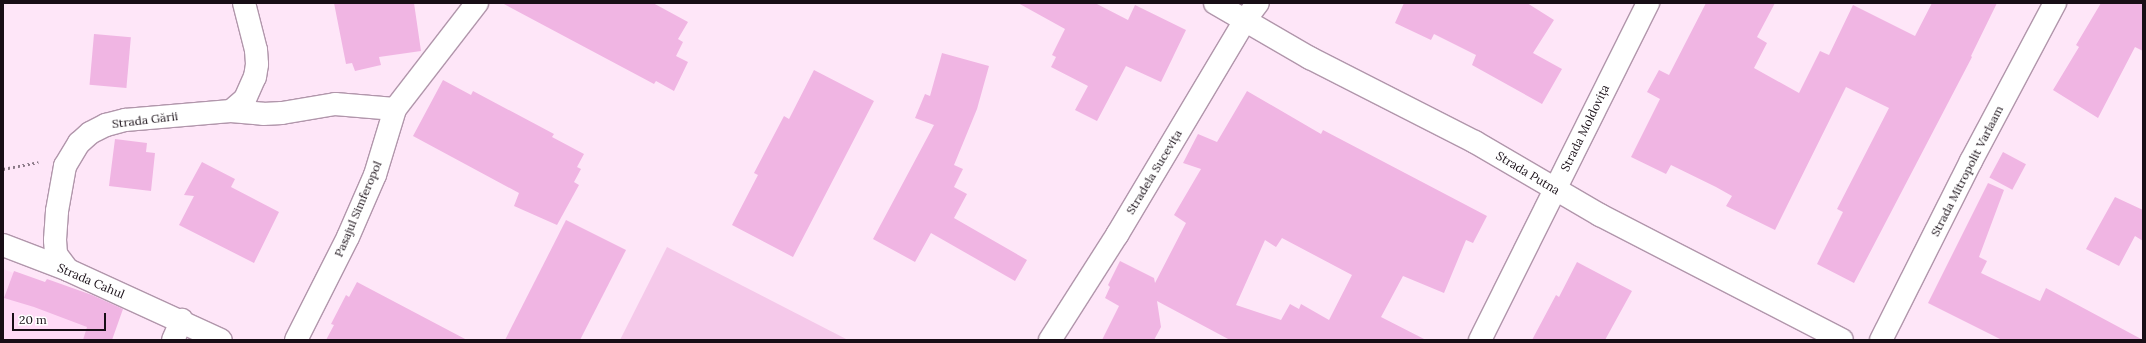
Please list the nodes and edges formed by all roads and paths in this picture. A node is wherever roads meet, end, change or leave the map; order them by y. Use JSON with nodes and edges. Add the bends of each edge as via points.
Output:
{"nodes":[{"id":1,"x":244,"y":3,"type":"edge"},
{"id":2,"x":477,"y":3,"type":"edge"},
{"id":3,"x":1215,"y":3,"type":"edge"},
{"id":4,"x":1648,"y":3,"type":"edge"},
{"id":5,"x":2055,"y":3,"type":"edge"},
{"id":6,"x":1251,"y":11,"type":"edge"},
{"id":7,"x":395,"y":109,"type":"junction"},
{"id":8,"x":231,"y":111,"type":"junction"},
{"id":9,"x":1555,"y":189,"type":"junction"},
{"id":10,"x":3,"y":245,"type":"edge"},
{"id":11,"x":68,"y":270,"type":"junction"},
{"id":12,"x":182,"y":320,"type":"junction"},
{"id":13,"x":173,"y":340,"type":"edge"},
{"id":14,"x":221,"y":340,"type":"edge"},
{"id":15,"x":296,"y":340,"type":"edge"},
{"id":16,"x":1050,"y":340,"type":"edge"},
{"id":17,"x":1480,"y":340,"type":"edge"},
{"id":18,"x":1842,"y":340,"type":"edge"},
{"id":19,"x":1881,"y":340,"type":"edge"}],
"edges":[{"from":1,"to":8,"type":"street","via":[[257,64],[255,77],[245,99]]},
{"from":2,"to":7,"type":"street","name":"Pasajul Simferopol"},
{"from":3,"to":6,"type":"street","name":"Strada Putna"},
{"from":4,"to":9,"type":"street","name":"Strada Moldovița"},
{"from":5,"to":19,"type":"street","name":"Strada Mitropolit Varlaam","via":[[1971,161]]},
{"from":6,"to":9,"type":"street","name":"Strada Putna","via":[[1310,58],[1475,142]]},
{"from":6,"to":16,"type":"street","name":"Stradela Sucevița"},
{"from":7,"to":8,"type":"street","name":"Strada Gării","via":[[335,104],[270,114]]},
{"from":7,"to":15,"type":"street","name":"Pasajul Simferopol","via":[[372,182],[348,237]]},
{"from":8,"to":11,"type":"street","name":"Strada Gării","via":[[125,120],[90,133],[79,143],[65,166],[57,211],[56,254]]},
{"from":9,"to":17,"type":"street","name":"Strada Moldovița"},
{"from":9,"to":18,"type":"street","name":"Strada Putna","via":[[1600,215]]},
{"from":10,"to":11,"type":"street","name":"Strada Cahul"},
{"from":11,"to":12,"type":"street","name":"Strada Cahul"},
{"from":12,"to":13,"type":"street"},
{"from":12,"to":14,"type":"street","name":"Strada Cahul"}]}
